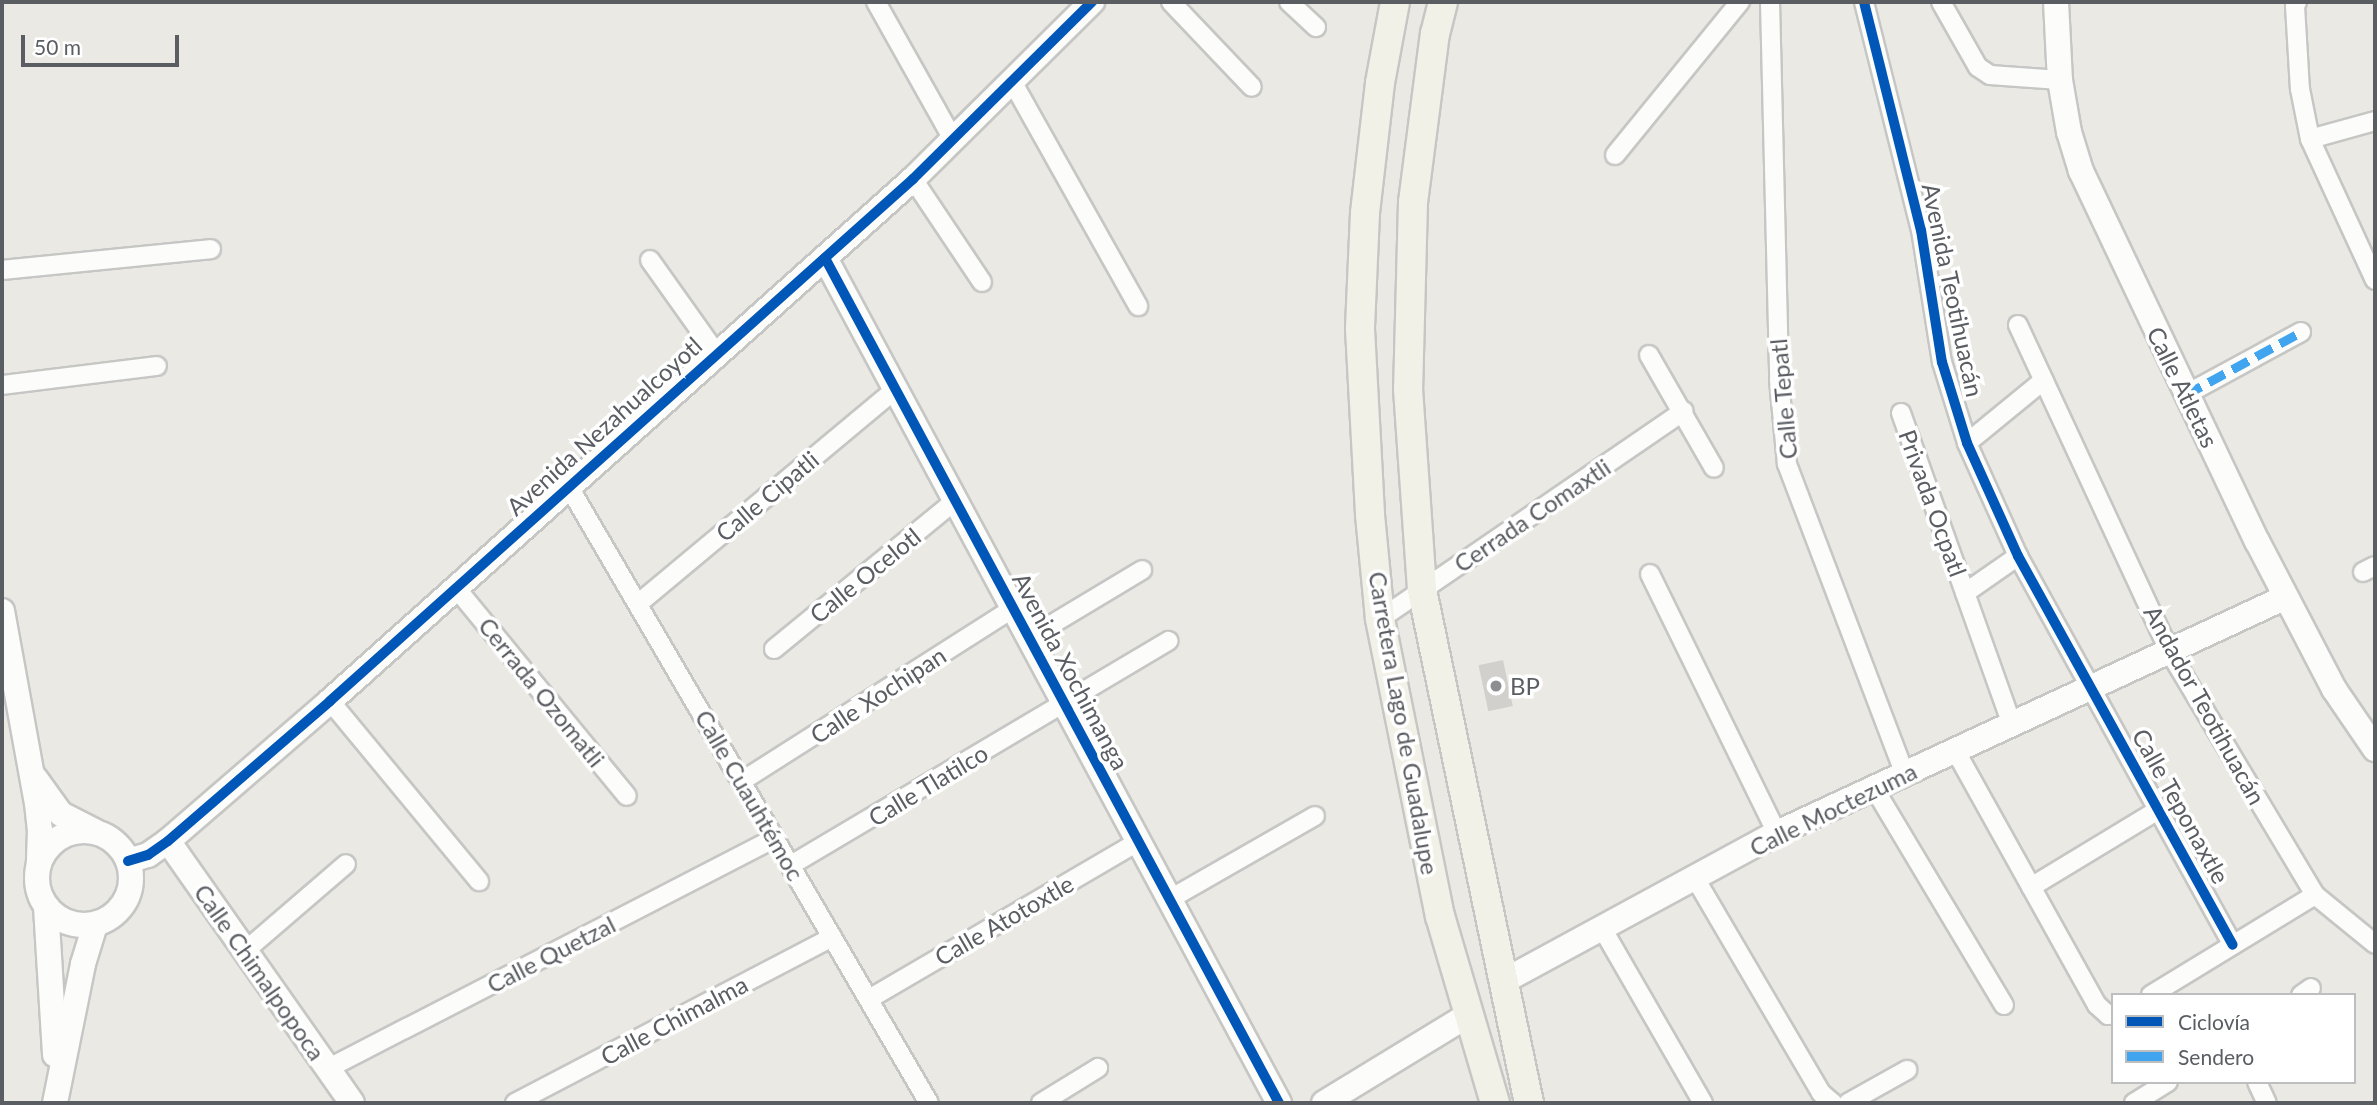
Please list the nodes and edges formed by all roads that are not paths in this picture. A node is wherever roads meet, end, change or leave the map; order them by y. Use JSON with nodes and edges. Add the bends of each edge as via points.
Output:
{"nodes":[{"id":1,"x":876,"y":2,"type":"edge"},
{"id":2,"x":1092,"y":2,"type":"edge"},
{"id":3,"x":1171,"y":2,"type":"edge"},
{"id":4,"x":1289,"y":2,"type":"edge"},
{"id":5,"x":1395,"y":2,"type":"edge"},
{"id":6,"x":1443,"y":2,"type":"edge"},
{"id":7,"x":1740,"y":2,"type":"edge"},
{"id":8,"x":1770,"y":2,"type":"edge"},
{"id":9,"x":1864,"y":2,"type":"edge"},
{"id":10,"x":1941,"y":2,"type":"edge"},
{"id":11,"x":2056,"y":2,"type":"edge"},
{"id":12,"x":2290,"y":3,"type":"edge"},
{"id":13,"x":1316,"y":27,"type":"dead end"},
{"id":14,"x":2060,"y":80,"type":"junction"},
{"id":15,"x":1013,"y":83,"type":"junction"},
{"id":16,"x":1252,"y":87,"type":"dead end"},
{"id":17,"x":2375,"y":121,"type":"edge"},
{"id":18,"x":2310,"y":139,"type":"junction"},
{"id":19,"x":954,"y":141,"type":"junction"},
{"id":20,"x":1615,"y":155,"type":"dead end"},
{"id":21,"x":913,"y":179,"type":"junction"},
{"id":22,"x":211,"y":249,"type":"dead end"},
{"id":23,"x":825,"y":258,"type":"junction"},
{"id":24,"x":650,"y":260,"type":"dead end"},
{"id":25,"x":2,"y":270,"type":"edge"},
{"id":26,"x":2375,"y":280,"type":"edge"},
{"id":27,"x":982,"y":282,"type":"dead end"},
{"id":28,"x":1139,"y":306,"type":"dead end"},
{"id":29,"x":2018,"y":325,"type":"dead end"},
{"id":30,"x":2301,"y":332,"type":"dead end"},
{"id":31,"x":716,"y":353,"type":"junction"},
{"id":32,"x":1648,"y":355,"type":"dead end"},
{"id":33,"x":157,"y":366,"type":"dead end"},
{"id":34,"x":2044,"y":380,"type":"junction"},
{"id":35,"x":2,"y":385,"type":"edge"},
{"id":36,"x":896,"y":389,"type":"junction"},
{"id":37,"x":2185,"y":395,"type":"junction"},
{"id":38,"x":1684,"y":411,"type":"junction"},
{"id":39,"x":1901,"y":413,"type":"dead end"},
{"id":40,"x":1967,"y":443,"type":"junction"},
{"id":41,"x":1714,"y":468,"type":"dead end"},
{"id":42,"x":569,"y":487,"type":"junction"},
{"id":43,"x":956,"y":500,"type":"junction"},
{"id":44,"x":2257,"y":541,"type":"junction"},
{"id":45,"x":2018,"y":555,"type":"junction"},
{"id":46,"x":1142,"y":570,"type":"dead end"},
{"id":47,"x":1650,"y":575,"type":"dead end"},
{"id":48,"x":456,"y":588,"type":"junction"},
{"id":49,"x":1422,"y":590,"type":"junction"},
{"id":50,"x":1965,"y":593,"type":"junction"},
{"id":51,"x":2275,"y":602,"type":"junction"},
{"id":52,"x":639,"y":603,"type":"junction"},
{"id":53,"x":1013,"y":608,"type":"junction"},
{"id":54,"x":2,"y":611,"type":"edge"},
{"id":55,"x":1380,"y":619,"type":"junction"},
{"id":56,"x":1029,"y":638,"type":"junction"},
{"id":57,"x":1168,"y":641,"type":"dead end"},
{"id":58,"x":774,"y":649,"type":"dead end"},
{"id":59,"x":2169,"y":651,"type":"junction"},
{"id":60,"x":2091,"y":688,"type":"junction"},
{"id":61,"x":2334,"y":689,"type":"junction"},
{"id":62,"x":330,"y":701,"type":"junction"},
{"id":63,"x":1065,"y":704,"type":"junction"},
{"id":64,"x":2012,"y":724,"type":"junction"},
{"id":65,"x":1955,"y":750,"type":"junction"},
{"id":66,"x":2375,"y":750,"type":"edge"},
{"id":67,"x":29,"y":768,"type":"junction"},
{"id":68,"x":1905,"y":774,"type":"junction"},
{"id":69,"x":742,"y":781,"type":"junction"},
{"id":70,"x":1874,"y":788,"type":"junction"},
{"id":71,"x":627,"y":796,"type":"dead end"},
{"id":72,"x":2158,"y":810,"type":"junction"},
{"id":73,"x":1315,"y":816,"type":"dead end"},
{"id":74,"x":96,"y":832,"type":"junction"},
{"id":75,"x":1777,"y":833,"type":"junction"},
{"id":76,"x":775,"y":838,"type":"junction"},
{"id":77,"x":168,"y":841,"type":"junction"},
{"id":78,"x":1139,"y":841,"type":"junction"},
{"id":79,"x":128,"y":861,"type":"junction"},
{"id":80,"x":346,"y":864,"type":"dead end"},
{"id":81,"x":38,"y":865,"type":"junction"},
{"id":82,"x":791,"y":865,"type":"junction"},
{"id":83,"x":1695,"y":878,"type":"junction"},
{"id":84,"x":479,"y":881,"type":"dead end"},
{"id":85,"x":2031,"y":887,"type":"junction"},
{"id":86,"x":2315,"y":895,"type":"junction"},
{"id":87,"x":1170,"y":899,"type":"junction"},
{"id":88,"x":46,"y":907,"type":"junction"},
{"id":89,"x":95,"y":925,"type":"junction"},
{"id":90,"x":1602,"y":928,"type":"junction"},
{"id":91,"x":832,"y":937,"type":"junction"},
{"id":92,"x":2375,"y":944,"type":"edge"},
{"id":93,"x":2234,"y":945,"type":"junction"},
{"id":94,"x":244,"y":951,"type":"junction"},
{"id":95,"x":1504,"y":981,"type":"junction"},
{"id":96,"x":2154,"y":993,"type":"edge"},
{"id":97,"x":869,"y":999,"type":"junction"},
{"id":98,"x":2004,"y":1005,"type":"dead end"},
{"id":99,"x":2111,"y":1014,"type":"edge"},
{"id":100,"x":1468,"y":1015,"type":"junction"},
{"id":101,"x":1098,"y":1068,"type":"dead end"},
{"id":102,"x":327,"y":1069,"type":"junction"},
{"id":103,"x":1907,"y":1070,"type":"dead end"},
{"id":104,"x":2165,"y":1084,"type":"edge"},
{"id":105,"x":2258,"y":1084,"type":"edge"},
{"id":106,"x":56,"y":1095,"type":"edge"},
{"id":107,"x":352,"y":1103,"type":"edge"},
{"id":108,"x":515,"y":1103,"type":"edge"},
{"id":109,"x":929,"y":1103,"type":"edge"},
{"id":110,"x":1041,"y":1103,"type":"edge"},
{"id":111,"x":1279,"y":1103,"type":"edge"},
{"id":112,"x":1324,"y":1103,"type":"edge"},
{"id":113,"x":1495,"y":1103,"type":"edge"},
{"id":114,"x":1529,"y":1103,"type":"edge"},
{"id":115,"x":1703,"y":1103,"type":"edge"},
{"id":116,"x":1833,"y":1103,"type":"edge"},
{"id":117,"x":1848,"y":1103,"type":"edge"},
{"id":118,"x":2134,"y":1103,"type":"edge"},
{"id":119,"x":2267,"y":1103,"type":"edge"}],
"edges":[{"from":1,"to":19,"type":"street"},
{"from":2,"to":15,"type":"street","name":"Avenida Nezahualcoyotl"},
{"from":3,"to":16,"type":"street"},
{"from":4,"to":13,"type":"street"},
{"from":5,"to":55,"type":"main road","name":"Carretera Lago de Guadalupe","via":[[1380,83],[1367,200],[1360,329],[1363,438]]},
{"from":6,"to":49,"type":"main road","name":"Carretera Lago de Guadalupe","via":[[1413,202],[1408,389]]},
{"from":7,"to":20,"type":"street"},
{"from":8,"to":68,"type":"street","name":"Calle Tepatl","via":[[1779,380],[1787,464]]},
{"from":9,"to":40,"type":"street","name":"Avenida Teotihuacán","via":[[1921,230],[1942,362]]},
{"from":10,"to":14,"type":"street","via":[[1978,67],[1990,75]]},
{"from":11,"to":14,"type":"street","name":"Calle Atletas"},
{"from":12,"to":18,"type":"street"},
{"from":14,"to":37,"type":"street","name":"Calle Atletas","via":[[2081,171]]},
{"from":15,"to":19,"type":"street","name":"Avenida Nezahualcoyotl"},
{"from":15,"to":28,"type":"street"},
{"from":17,"to":18,"type":"street"},
{"from":18,"to":26,"type":"street"},
{"from":19,"to":21,"type":"street","name":"Avenida Nezahualcoyotl"},
{"from":21,"to":23,"type":"street","name":"Avenida Nezahualcoyotl"},
{"from":21,"to":27,"type":"street"},
{"from":22,"to":25,"type":"street"},
{"from":23,"to":31,"type":"street","name":"Avenida Nezahualcoyotl"},
{"from":23,"to":36,"type":"street","name":"Avenida Xochimanga"},
{"from":24,"to":31,"type":"street"},
{"from":29,"to":34,"type":"street","name":"Andador Teotihuacán"},
{"from":30,"to":37,"type":"street"},
{"from":31,"to":42,"type":"street","name":"Avenida Nezahualcoyotl"},
{"from":32,"to":38,"type":"street"},
{"from":33,"to":35,"type":"street"},
{"from":34,"to":40,"type":"street"},
{"from":34,"to":59,"type":"street","name":"Andador Teotihuacán"},
{"from":36,"to":43,"type":"street","name":"Avenida Xochimanga"},
{"from":36,"to":52,"type":"street","name":"Calle Cipatli"},
{"from":37,"to":44,"type":"street","name":"Calle Atletas"},
{"from":38,"to":41,"type":"street"},
{"from":38,"to":49,"type":"street","name":"Cerrada Comaxtli"},
{"from":39,"to":50,"type":"street","name":"Privada Ocpatl"},
{"from":40,"to":45,"type":"street","name":"Avenida Teotihuacán"},
{"from":42,"to":48,"type":"street","name":"Avenida Nezahualcoyotl"},
{"from":42,"to":52,"type":"street","name":"Calle Cuauhtémoc"},
{"from":43,"to":53,"type":"street","name":"Avenida Xochimanga"},
{"from":43,"to":58,"type":"street","name":"Calle Ocelotl"},
{"from":44,"to":51,"type":"street","via":[[2253,561]]},
{"from":44,"to":61,"type":"street","name":"Calle Atletas"},
{"from":45,"to":50,"type":"street","name":"Privada Ocpatl"},
{"from":45,"to":60,"type":"street","name":"Avenida Teotihuacán"},
{"from":46,"to":56,"type":"street"},
{"from":47,"to":75,"type":"street"},
{"from":48,"to":62,"type":"street","name":"Avenida Nezahualcoyotl"},
{"from":48,"to":71,"type":"street","name":"Cerrada Ozomatli"},
{"from":49,"to":55,"type":"street","name":"Cerrada Comaxtli"},
{"from":49,"to":95,"type":"main road","name":"Carretera Lago de Guadalupe"},
{"from":50,"to":64,"type":"street","name":"Privada Ocpatl"},
{"from":51,"to":59,"type":"street","name":"Calle Moctezuma"},
{"from":51,"to":61,"type":"street","via":[[2317,677]]},
{"from":52,"to":69,"type":"street","name":"Calle Cuauhtémoc"},
{"from":53,"to":56,"type":"street","name":"Avenida Xochimanga"},
{"from":53,"to":69,"type":"street","name":"Calle Xochipan"},
{"from":54,"to":67,"type":"street"},
{"from":55,"to":100,"type":"main road","name":"Carretera Lago de Guadalupe","via":[[1440,916]]},
{"from":56,"to":63,"type":"street","name":"Avenida Xochimanga"},
{"from":57,"to":63,"type":"street","name":"Calle Tlatilco"},
{"from":59,"to":60,"type":"street","name":"Calle Moctezuma"},
{"from":59,"to":86,"type":"street","name":"Andador Teotihuacán"},
{"from":60,"to":64,"type":"street","name":"Calle Moctezuma"},
{"from":60,"to":72,"type":"street","name":"Calle Teponaxtle"},
{"from":61,"to":66,"type":"street","name":"Calle Atletas"},
{"from":62,"to":77,"type":"street","name":"Avenida Nezahualcoyotl"},
{"from":62,"to":84,"type":"street"},
{"from":63,"to":78,"type":"street","name":"Avenida Xochimanga"},
{"from":63,"to":82,"type":"street","name":"Calle Tlatilco"},
{"from":64,"to":65,"type":"street","name":"Calle Moctezuma"},
{"from":65,"to":68,"type":"street","name":"Calle Moctezuma"},
{"from":65,"to":85,"type":"street"},
{"from":67,"to":74,"type":"street","via":[[61,814]]},
{"from":67,"to":81,"type":"street","via":[[40,830]]},
{"from":68,"to":70,"type":"street","name":"Calle Moctezuma"},
{"from":69,"to":76,"type":"street","name":"Calle Cuauhtémoc"},
{"from":70,"to":75,"type":"street","name":"Calle Moctezuma"},
{"from":70,"to":98,"type":"street"},
{"from":72,"to":85,"type":"street"},
{"from":72,"to":93,"type":"street","name":"Calle Teponaxtle"},
{"from":73,"to":87,"type":"street"},
{"from":74,"to":79,"type":"street","via":[[121,848]]},
{"from":74,"to":81,"type":"street","via":[[78,831],[61,837],[47,848]]},
{"from":75,"to":83,"type":"street","name":"Calle Moctezuma"},
{"from":76,"to":82,"type":"street","name":"Calle Cuauhtémoc"},
{"from":76,"to":102,"type":"street","name":"Calle Quetzal"},
{"from":77,"to":79,"type":"street","name":"Avenida Nezahualcoyotl","via":[[148,855]]},
{"from":77,"to":94,"type":"street","name":"Calle Chimalpopoca"},
{"from":78,"to":87,"type":"street","name":"Avenida Xochimanga"},
{"from":78,"to":97,"type":"street","name":"Calle Atotoxtle"},
{"from":79,"to":89,"type":"street","via":[[131,885],[122,907]]},
{"from":80,"to":94,"type":"street"},
{"from":81,"to":88,"type":"street","via":[[39,894]]},
{"from":82,"to":91,"type":"street","name":"Calle Cuauhtémoc"},
{"from":83,"to":90,"type":"street","name":"Calle Moctezuma"},
{"from":83,"to":116,"type":"street","via":[[1821,1093]]},
{"from":85,"to":99,"type":"street","via":[[2097,1005]]},
{"from":86,"to":92,"type":"street","name":"Andador Teotihuacán"},
{"from":86,"to":93,"type":"street"},
{"from":87,"to":111,"type":"street","name":"Avenida Xochimanga"},
{"from":88,"to":89,"type":"street","via":[[60,919]]},
{"from":88,"to":106,"type":"street"},
{"from":89,"to":106,"type":"street"},
{"from":90,"to":95,"type":"street","name":"Calle Moctezuma"},
{"from":90,"to":115,"type":"street"},
{"from":91,"to":97,"type":"street","name":"Calle Cuauhtémoc"},
{"from":91,"to":108,"type":"street","name":"Calle Chimalma"},
{"from":93,"to":96,"type":"street"},
{"from":94,"to":102,"type":"street","name":"Calle Chimalpopoca"},
{"from":95,"to":114,"type":"main road","name":"Carretera Lago de Guadalupe"},
{"from":97,"to":109,"type":"street","name":"Calle Cuauhtémoc"},
{"from":100,"to":112,"type":"street"},
{"from":100,"to":113,"type":"main road","name":"Carretera Lago de Guadalupe"},
{"from":101,"to":110,"type":"street"},
{"from":102,"to":107,"type":"street","name":"Calle Chimalpopoca"},
{"from":103,"to":117,"type":"street"},
{"from":104,"to":118,"type":"street"},
{"from":105,"to":119,"type":"street"}]}
